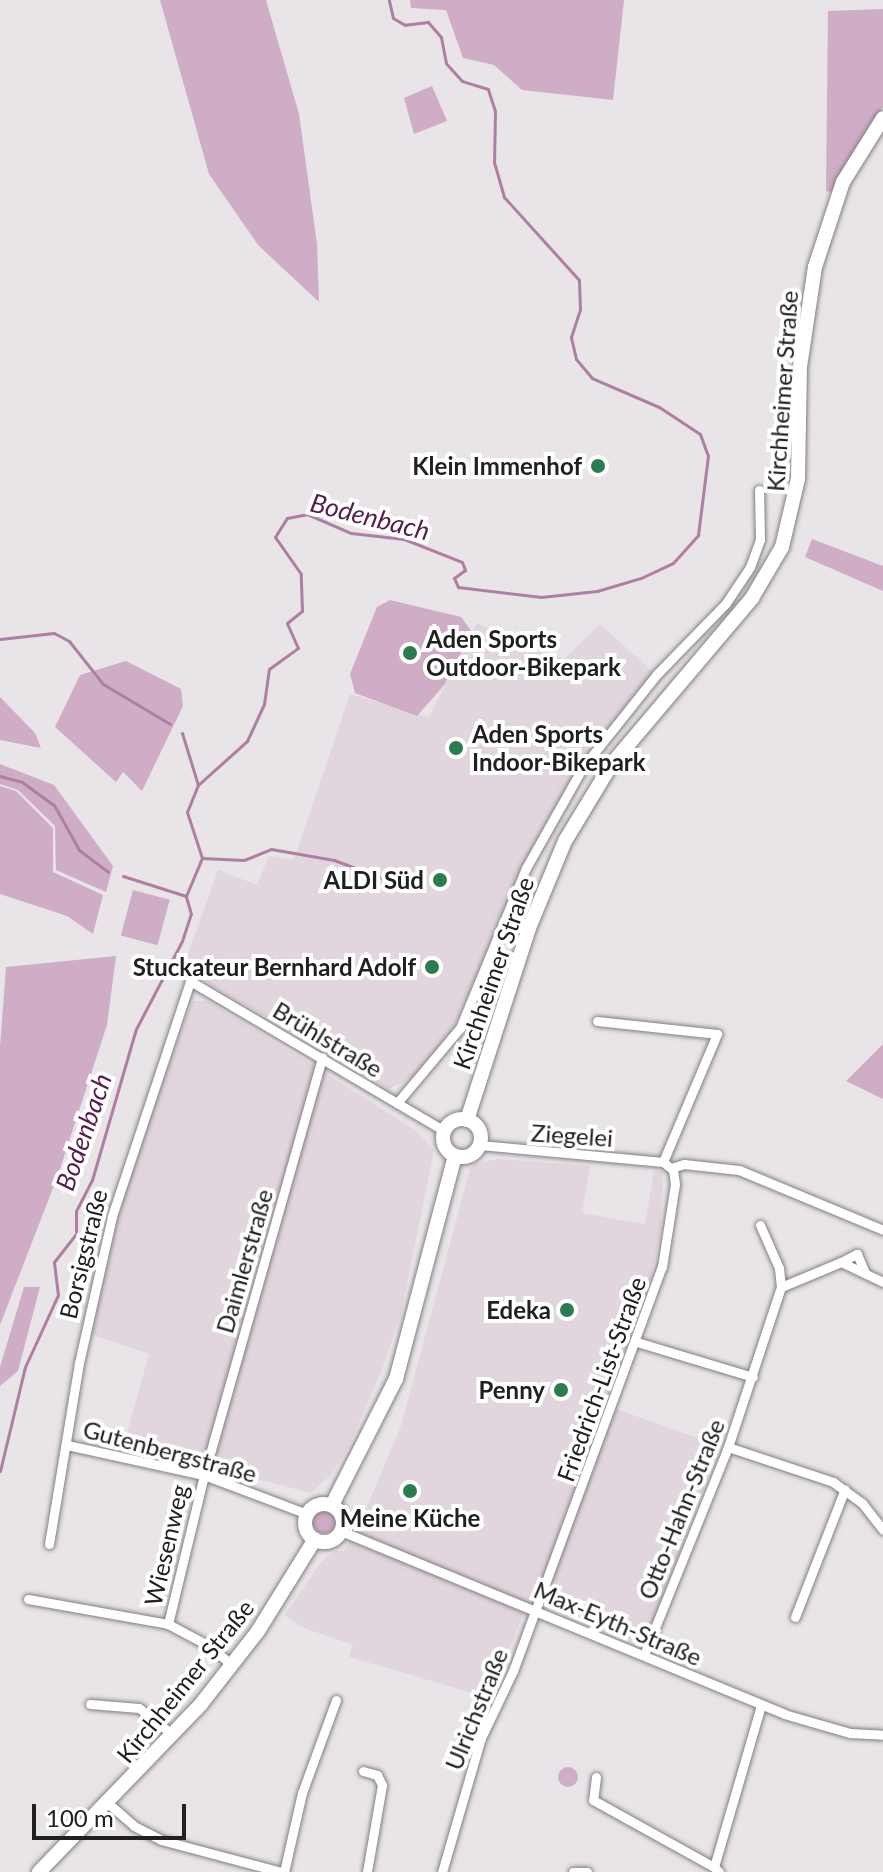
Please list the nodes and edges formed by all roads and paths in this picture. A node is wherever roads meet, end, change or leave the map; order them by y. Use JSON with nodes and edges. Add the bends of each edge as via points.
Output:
{"nodes":[{"id":1,"x":883,"y":118,"type":"edge"},
{"id":2,"x":759,"y":490,"type":"dead end"},
{"id":3,"x":190,"y":981,"type":"joint"},
{"id":4,"x":597,"y":1021,"type":"dead end"},
{"id":5,"x":322,"y":1057,"type":"junction"},
{"id":6,"x":397,"y":1103,"type":"junction"},
{"id":7,"x":467,"y":1120,"type":"junction"},
{"id":8,"x":445,"y":1131,"type":"junction"},
{"id":9,"x":480,"y":1145,"type":"junction"},
{"id":10,"x":455,"y":1156,"type":"junction"},
{"id":11,"x":667,"y":1165,"type":"junction"},
{"id":12,"x":760,"y":1225,"type":"dead end"},
{"id":13,"x":883,"y":1230,"type":"edge"},
{"id":14,"x":883,"y":1282,"type":"edge"},
{"id":15,"x":781,"y":1287,"type":"junction"},
{"id":16,"x":637,"y":1342,"type":"junction"},
{"id":17,"x":753,"y":1377,"type":"junction"},
{"id":18,"x":67,"y":1445,"type":"junction"},
{"id":19,"x":728,"y":1447,"type":"junction"},
{"id":20,"x":204,"y":1475,"type":"junction"},
{"id":21,"x":845,"y":1489,"type":"junction"},
{"id":22,"x":332,"y":1505,"type":"junction"},
{"id":23,"x":307,"y":1514,"type":"junction"},
{"id":24,"x":883,"y":1530,"type":"edge"},
{"id":25,"x":341,"y":1531,"type":"junction"},
{"id":26,"x":315,"y":1539,"type":"junction"},
{"id":27,"x":49,"y":1544,"type":"dead end"},
{"id":28,"x":28,"y":1599,"type":"dead end"},
{"id":29,"x":537,"y":1609,"type":"junction"},
{"id":30,"x":795,"y":1617,"type":"dead end"},
{"id":31,"x":168,"y":1624,"type":"junction"},
{"id":32,"x":644,"y":1655,"type":"junction"},
{"id":33,"x":232,"y":1665,"type":"junction"},
{"id":34,"x":336,"y":1700,"type":"dead end"},
{"id":35,"x":90,"y":1704,"type":"dead end"},
{"id":36,"x":761,"y":1705,"type":"junction"},
{"id":37,"x":173,"y":1735,"type":"junction"},
{"id":38,"x":883,"y":1735,"type":"edge"},
{"id":39,"x":363,"y":1771,"type":"dead end"},
{"id":40,"x":596,"y":1777,"type":"dead end"},
{"id":41,"x":109,"y":1804,"type":"junction"},
{"id":42,"x":716,"y":1869,"type":"edge"},
{"id":43,"x":39,"y":1872,"type":"edge"},
{"id":44,"x":283,"y":1872,"type":"edge"},
{"id":45,"x":367,"y":1872,"type":"edge"},
{"id":46,"x":442,"y":1872,"type":"edge"},
{"id":47,"x":573,"y":1872,"type":"edge"},
{"id":48,"x":587,"y":1872,"type":"edge"}],
"edges":[{"from":1,"to":7,"type":"main road","name":"Kirchheimer Straße","via":[[843,182],[815,267],[800,367],[798,479],[782,547],[752,598],[611,765],[565,841],[529,928]]},
{"from":2,"to":6,"type":"street","via":[[760,540],[750,567],[726,603],[657,674],[583,767],[526,868],[460,1028]]},
{"from":3,"to":5,"type":"street","name":"Brühlstraße"},
{"from":3,"to":18,"type":"street","name":"Borsigstraße","via":[[115,1203],[91,1302]]},
{"from":4,"to":11,"type":"street","via":[[717,1034]]},
{"from":5,"to":6,"type":"street","name":"Brühlstraße"},
{"from":5,"to":20,"type":"street","name":"Daimlerstraße"},
{"from":6,"to":8,"type":"street","name":"Brühlstraße"},
{"from":7,"to":8,"type":"main road","via":[[456,1120]]},
{"from":7,"to":9,"type":"main road","via":[[478,1128]]},
{"from":8,"to":10,"type":"main road","via":[[445,1146]]},
{"from":9,"to":10,"type":"main road","via":[[471,1155]]},
{"from":9,"to":11,"type":"street","name":"Ziegelei"},
{"from":10,"to":22,"type":"main road","via":[[396,1379]]},
{"from":11,"to":13,"type":"street","name":"Ziegelei","via":[[739,1170]]},
{"from":11,"to":16,"type":"street","name":"Friedrich-List-Straße","via":[[675,1184],[668,1241]]},
{"from":12,"to":15,"type":"street","via":[[779,1268]]},
{"from":14,"to":15,"type":"street","via":[[841,1262]]},
{"from":15,"to":17,"type":"street","name":"Otto-Hahn-Straße","via":[[757,1347]]},
{"from":16,"to":17,"type":"street"},
{"from":16,"to":29,"type":"street","name":"Friedrich-List-Straße"},
{"from":17,"to":19,"type":"street","name":"Otto-Hahn-Straße"},
{"from":18,"to":20,"type":"street","name":"Gutenbergstraße"},
{"from":18,"to":27,"type":"street","name":"Borsigstraße"},
{"from":19,"to":21,"type":"street","via":[[808,1471]]},
{"from":19,"to":32,"type":"street","name":"Otto-Hahn-Straße"},
{"from":20,"to":23,"type":"street","name":"Gutenbergstraße"},
{"from":20,"to":31,"type":"street","name":"Wiesenweg"},
{"from":21,"to":24,"type":"street"},
{"from":21,"to":30,"type":"street"},
{"from":22,"to":23,"type":"main road","via":[[317,1504]]},
{"from":22,"to":25,"type":"main road","via":[[341,1513]]},
{"from":23,"to":26,"type":"main road","via":[[305,1526]]},
{"from":25,"to":26,"type":"main road","via":[[327,1542]]},
{"from":25,"to":29,"type":"street","name":"Max-Eyth-Straße","via":[[372,1548]]},
{"from":26,"to":33,"type":"main road","name":"Kirchheimer Straße"},
{"from":28,"to":31,"type":"street"},
{"from":29,"to":32,"type":"street","name":"Max-Eyth-Straße"},
{"from":29,"to":46,"type":"street","name":"Ulrichstraße","via":[[481,1738]]},
{"from":31,"to":33,"type":"street"},
{"from":32,"to":36,"type":"street","name":"Max-Eyth-Straße"},
{"from":33,"to":37,"type":"main road","name":"Kirchheimer Straße"},
{"from":34,"to":44,"type":"street","via":[[302,1793]]},
{"from":35,"to":37,"type":"street","via":[[139,1708]]},
{"from":36,"to":38,"type":"street","name":"Max-Eyth-Straße","via":[[813,1724]]},
{"from":36,"to":42,"type":"street"},
{"from":37,"to":41,"type":"main road","name":"Kirchheimer Straße"},
{"from":39,"to":45,"type":"street","via":[[377,1775],[382,1785]]},
{"from":40,"to":42,"type":"street","via":[[593,1800]]},
{"from":41,"to":43,"type":"main road","name":"Kirchheimer Straße"},
{"from":41,"to":44,"type":"street","via":[[161,1840]]},
{"from":47,"to":48,"type":"street"}]}
